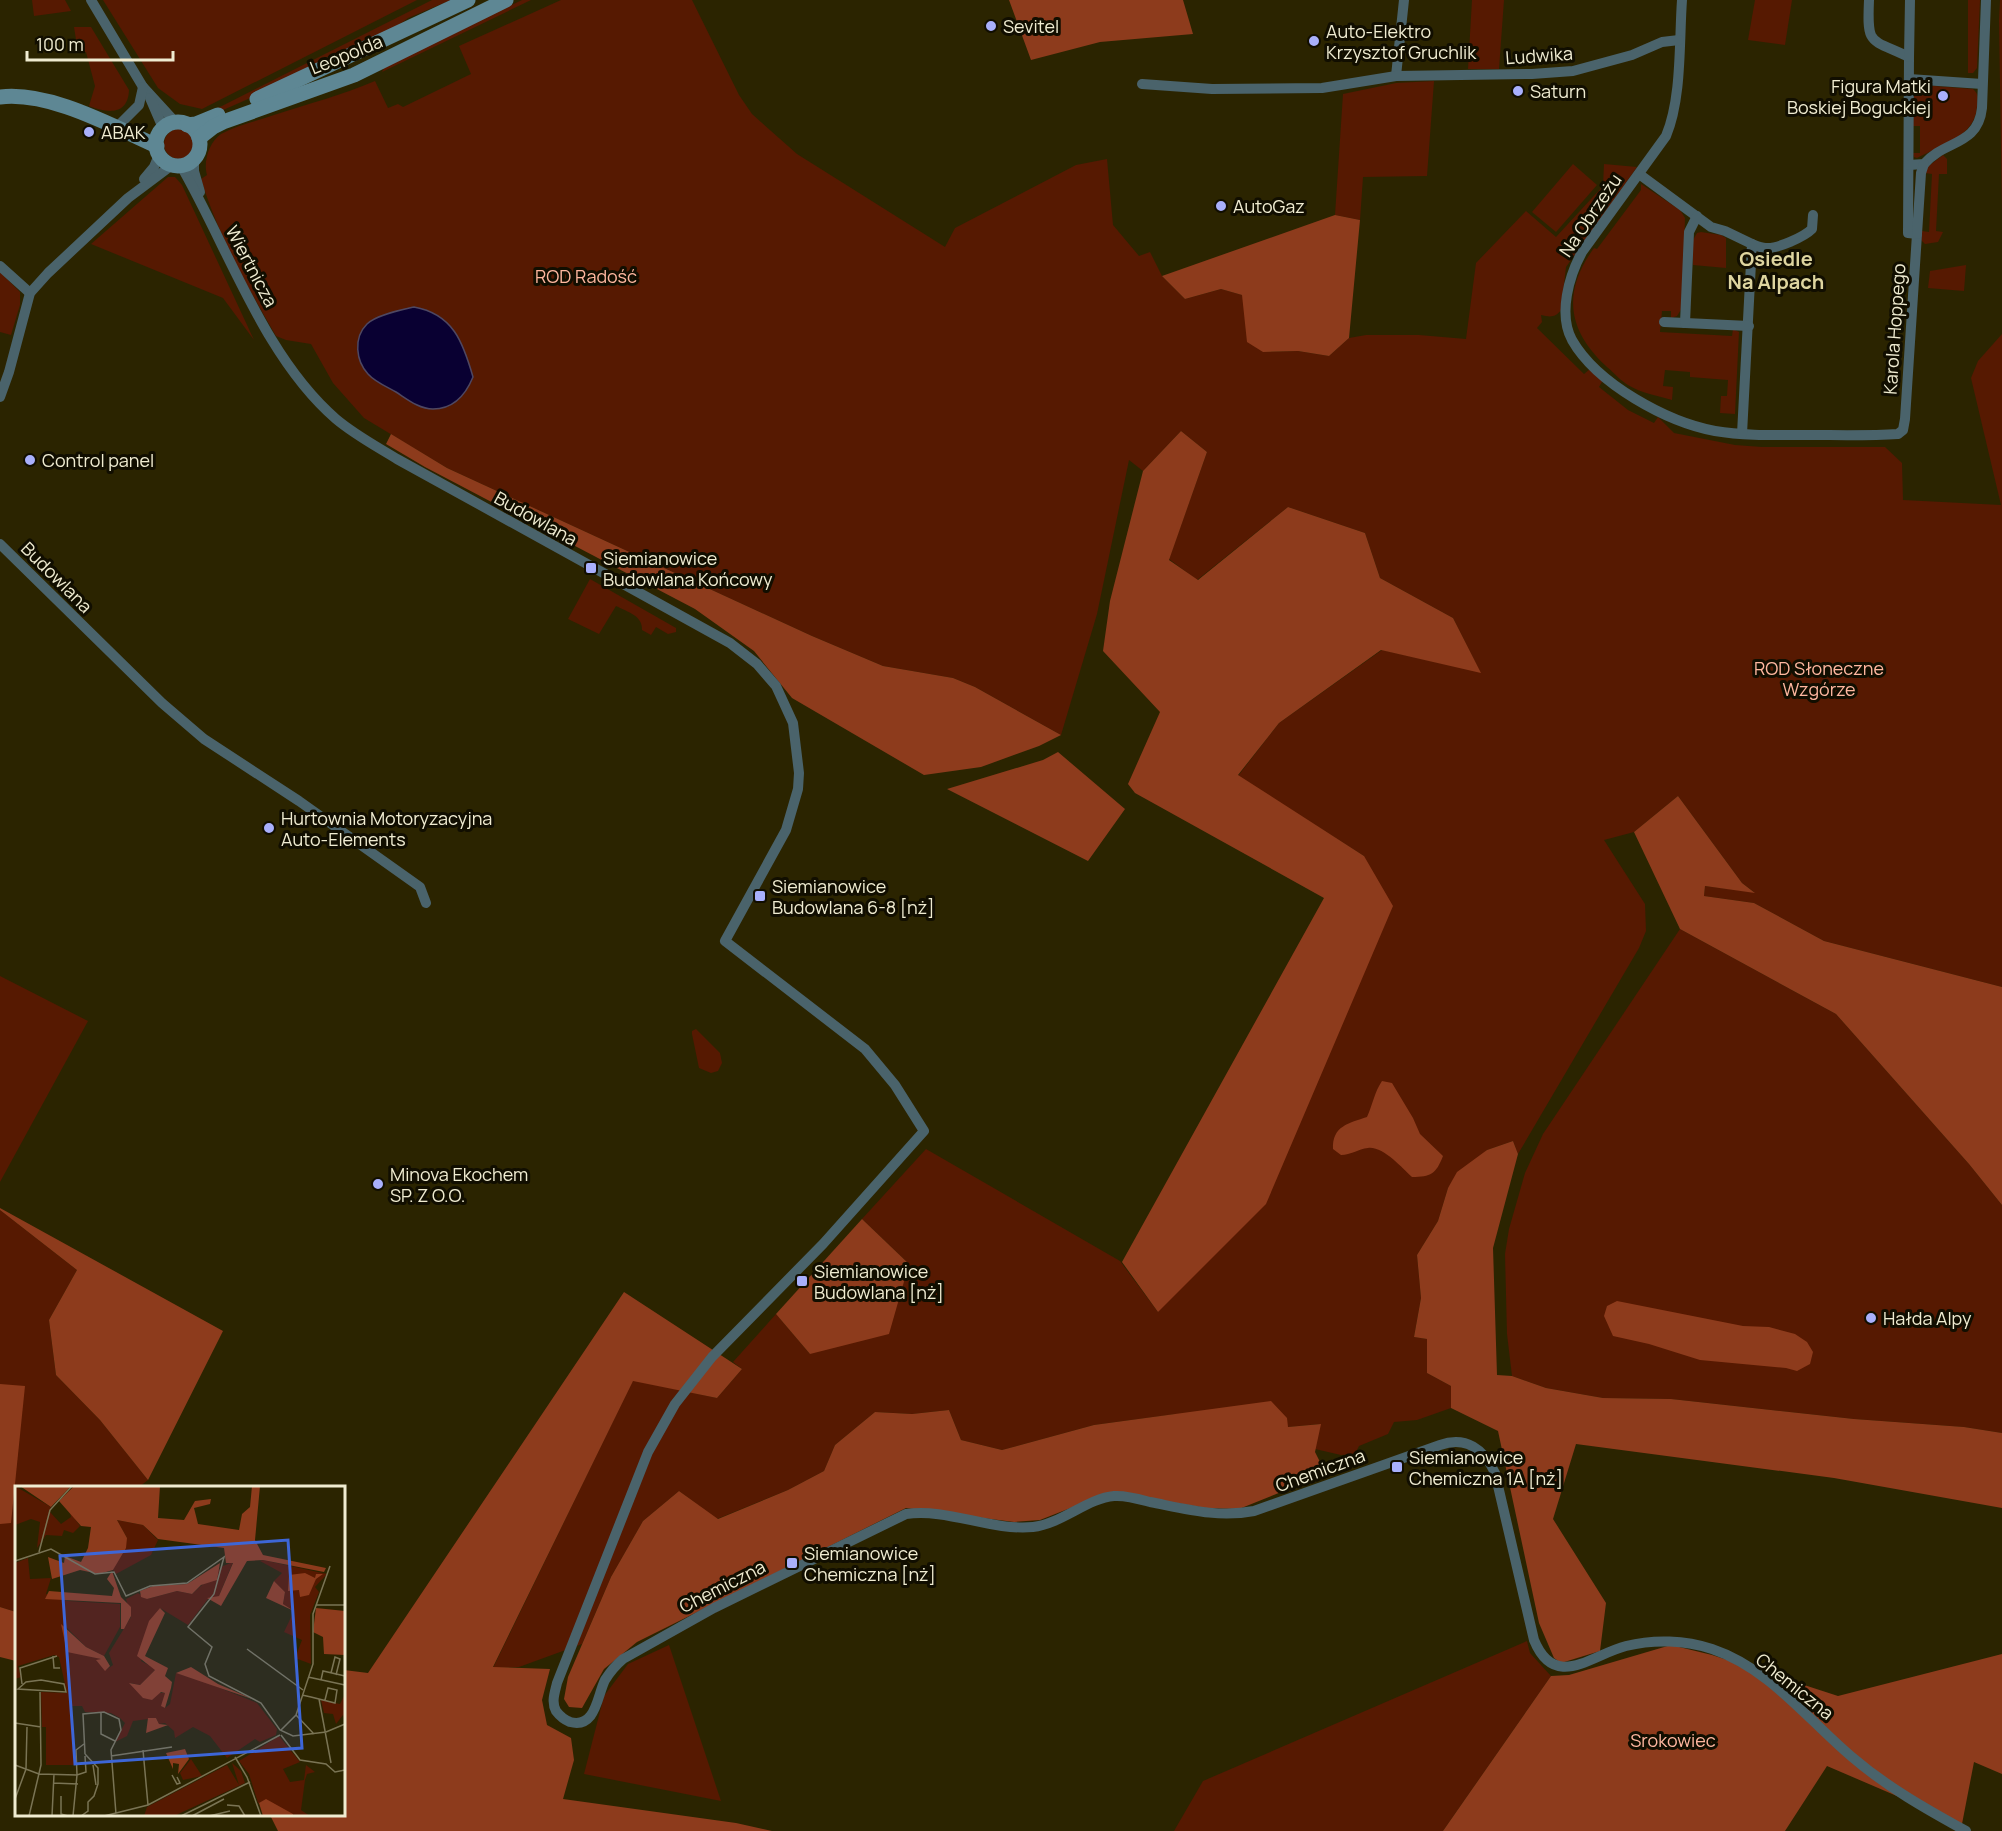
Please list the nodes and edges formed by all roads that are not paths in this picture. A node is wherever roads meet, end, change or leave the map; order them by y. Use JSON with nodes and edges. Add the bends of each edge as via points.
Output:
{"nodes":[{"id":1,"x":91,"y":0,"type":"edge"},
{"id":2,"x":468,"y":0,"type":"edge"},
{"id":3,"x":506,"y":0,"type":"edge"},
{"id":4,"x":1404,"y":0,"type":"edge"},
{"id":5,"x":1682,"y":0,"type":"edge"},
{"id":6,"x":1869,"y":0,"type":"edge"},
{"id":7,"x":1910,"y":0,"type":"edge"},
{"id":8,"x":1986,"y":0,"type":"edge"},
{"id":9,"x":1679,"y":40,"type":"junction"},
{"id":10,"x":364,"y":50,"type":"junction"},
{"id":11,"x":1909,"y":57,"type":"junction"},
{"id":12,"x":372,"y":66,"type":"junction"},
{"id":13,"x":1396,"y":76,"type":"junction"},
{"id":14,"x":1909,"y":79,"type":"junction"},
{"id":15,"x":1142,"y":84,"type":"dead end"},
{"id":16,"x":1982,"y":84,"type":"junction"},
{"id":17,"x":145,"y":90,"type":"junction"},
{"id":18,"x":0,"y":97,"type":"edge"},
{"id":19,"x":113,"y":125,"type":"junction"},
{"id":20,"x":199,"y":138,"type":"junction"},
{"id":21,"x":172,"y":145,"type":"junction"},
{"id":22,"x":1924,"y":164,"type":"junction"},
{"id":23,"x":1909,"y":165,"type":"junction"},
{"id":24,"x":1639,"y":174,"type":"junction"},
{"id":25,"x":1813,"y":215,"type":"dead end"},
{"id":26,"x":1697,"y":216,"type":"junction"},
{"id":27,"x":1917,"y":234,"type":"junction"},
{"id":28,"x":1752,"y":244,"type":"junction"},
{"id":29,"x":0,"y":266,"type":"edge"},
{"id":30,"x":30,"y":293,"type":"junction"},
{"id":31,"x":1664,"y":322,"type":"dead end"},
{"id":32,"x":1685,"y":323,"type":"junction"},
{"id":33,"x":1749,"y":326,"type":"junction"},
{"id":34,"x":276,"y":345,"type":"joint"},
{"id":35,"x":0,"y":397,"type":"edge"},
{"id":36,"x":1904,"y":426,"type":"joint"},
{"id":37,"x":1742,"y":434,"type":"junction"},
{"id":38,"x":0,"y":544,"type":"edge"},
{"id":39,"x":426,"y":903,"type":"dead end"},
{"id":40,"x":554,"y":1697,"type":"joint"},
{"id":41,"x":1966,"y":1831,"type":"edge"}],
"edges":[{"from":1,"to":17,"type":"street","name":"Wiertnicza"},
{"from":2,"to":10,"type":"street","name":"Leopolda"},
{"from":3,"to":12,"type":"street","name":"Leopolda"},
{"from":4,"to":13,"type":"street"},
{"from":5,"to":9,"type":"street"},
{"from":6,"to":11,"type":"street","via":[[1870,35]]},
{"from":7,"to":11,"type":"street"},
{"from":8,"to":16,"type":"street"},
{"from":9,"to":13,"type":"street","name":"Ludwika","via":[[1573,71]]},
{"from":9,"to":24,"type":"street","name":"Na Obrzeżu","via":[[1672,120]]},
{"from":10,"to":12,"type":"street"},
{"from":10,"to":21,"type":"street","name":"Leopolda","via":[[200,123]]},
{"from":11,"to":14,"type":"street","name":"Karola Hoppego"},
{"from":12,"to":20,"type":"street","name":"Leopolda","via":[[223,122]]},
{"from":13,"to":15,"type":"street","name":"Ludwika","via":[[1322,88],[1212,89]]},
{"from":14,"to":16,"type":"street"},
{"from":14,"to":23,"type":"street","name":"Karola Hoppego"},
{"from":16,"to":22,"type":"street","via":[[1979,124],[1967,137]]},
{"from":17,"to":19,"type":"street","via":[[139,105]]},
{"from":17,"to":21,"type":"street","name":"Wiertnicza","via":[[167,111]]},
{"from":18,"to":19,"type":"street","via":[[44,99]]},
{"from":19,"to":21,"type":"street"},
{"from":20,"to":21,"type":"street","via":[[194,129]]},
{"from":20,"to":21,"type":"street","via":[[198,153]]},
{"from":21,"to":30,"type":"street","via":[[128,198]]},
{"from":21,"to":34,"type":"street","name":"Wiertnicza"},
{"from":22,"to":23,"type":"street"},
{"from":22,"to":27,"type":"street","name":"Karola Hoppego"},
{"from":23,"to":27,"type":"street","name":"Karola Hoppego","via":[[1908,233]]},
{"from":24,"to":26,"type":"street"},
{"from":24,"to":37,"type":"street","name":"Na Obrzeżu","via":[[1573,269],[1566,310],[1572,340],[1612,383],[1658,412],[1696,426]]},
{"from":25,"to":28,"type":"street","via":[[1812,229],[1807,235],[1770,248]]},
{"from":26,"to":28,"type":"street","via":[[1711,227]]},
{"from":26,"to":32,"type":"street","via":[[1689,232]]},
{"from":27,"to":36,"type":"street","name":"Karola Hoppego"},
{"from":28,"to":33,"type":"street"},
{"from":29,"to":30,"type":"street"},
{"from":30,"to":35,"type":"street"},
{"from":31,"to":32,"type":"street"},
{"from":32,"to":33,"type":"street"},
{"from":33,"to":37,"type":"street"},
{"from":34,"to":40,"type":"street","name":"Budowlana","via":[[316,399],[353,433],[730,643],[757,664],[776,686],[794,723],[799,755],[798,789],[786,830],[725,941],[865,1049],[895,1084],[924,1131],[823,1244],[712,1357],[675,1404],[648,1452]]},
{"from":36,"to":37,"type":"street","name":"Na Obrzeżu","via":[[1898,434]]},
{"from":38,"to":39,"type":"street","name":"Budowlana","via":[[141,683],[204,739],[420,886]]},
{"from":40,"to":41,"type":"street","name":"Chemiczna","via":[[561,1716],[567,1721],[583,1722],[595,1711],[605,1680],[623,1659],[714,1608],[906,1514],[927,1513],[1030,1527],[1115,1496],[1209,1514],[1237,1515],[1440,1445],[1467,1443],[1487,1458],[1495,1473],[1534,1640],[1546,1660],[1571,1668],[1646,1642],[1671,1641],[1713,1649],[1773,1685],[1885,1783]]}]}
